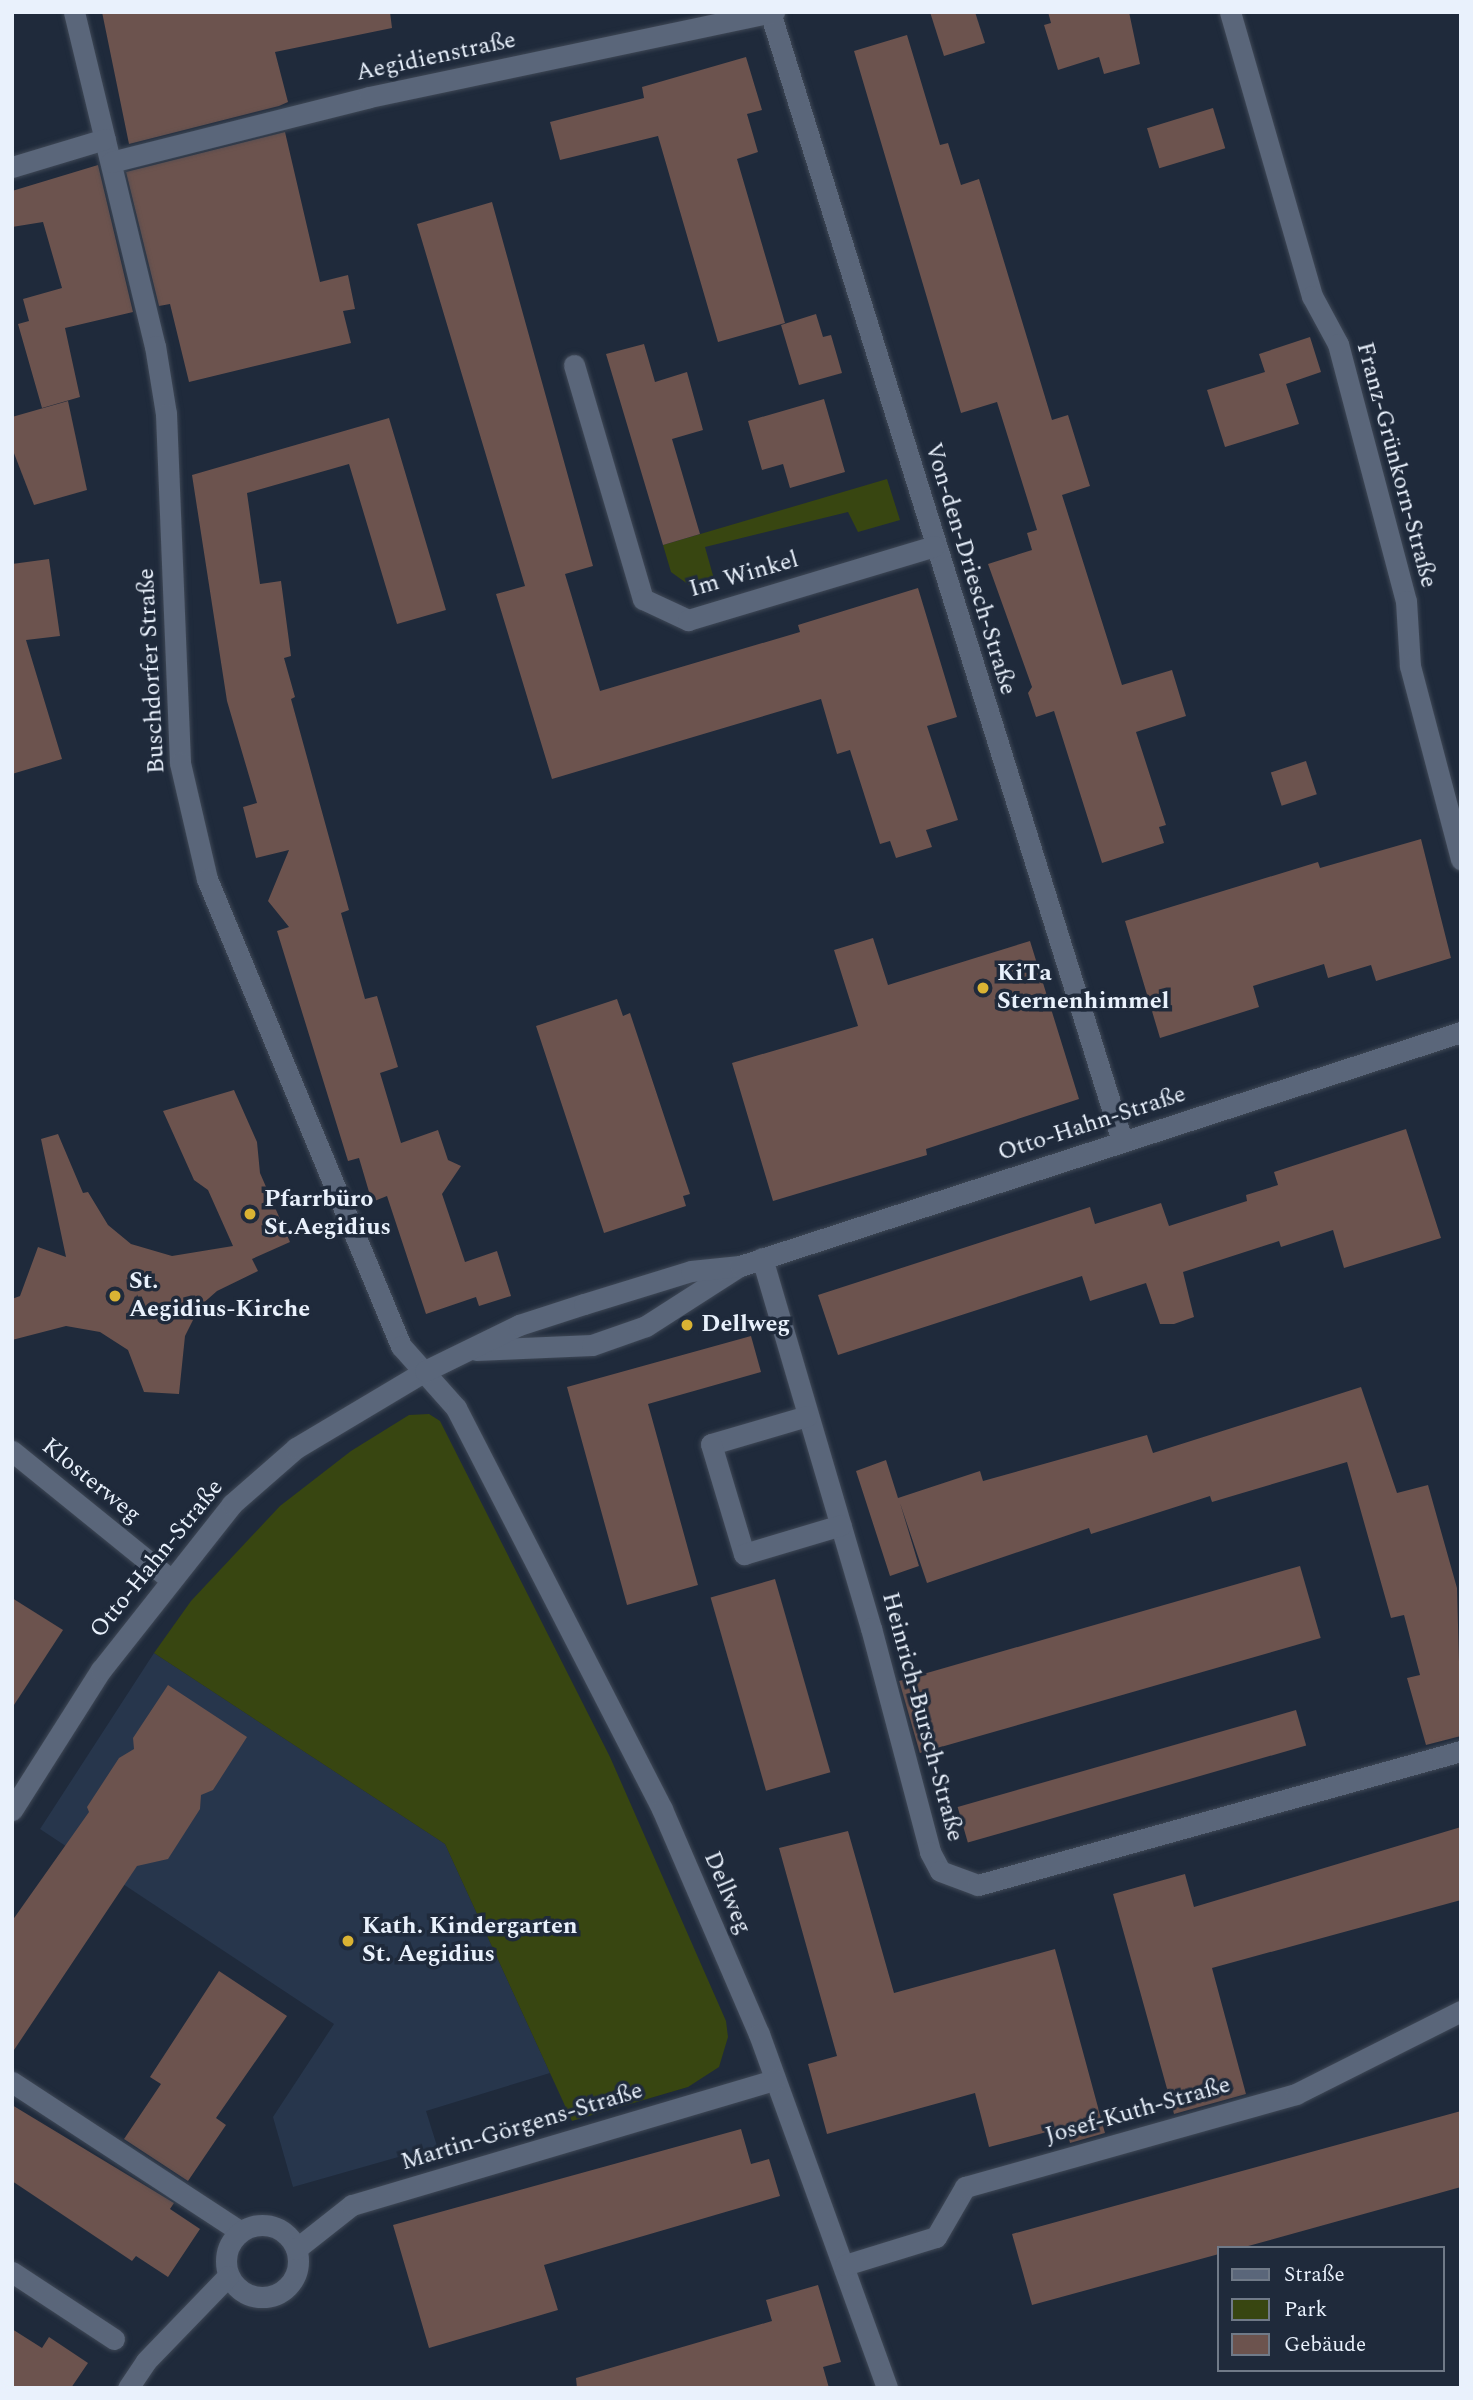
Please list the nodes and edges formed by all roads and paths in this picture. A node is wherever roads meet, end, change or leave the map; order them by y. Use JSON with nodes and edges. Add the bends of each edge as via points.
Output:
{"nodes":[{"id":1,"x":74,"y":12,"type":"edge"},
{"id":2,"x":1230,"y":12,"type":"edge"},
{"id":3,"x":772,"y":13,"type":"edge"},
{"id":4,"x":105,"y":139,"type":"junction"},
{"id":5,"x":111,"y":162,"type":"junction"},
{"id":6,"x":12,"y":167,"type":"edge"},
{"id":7,"x":574,"y":365,"type":"dead end"},
{"id":8,"x":934,"y":546,"type":"junction"},
{"id":9,"x":1461,"y":859,"type":"edge"},
{"id":10,"x":1461,"y":1032,"type":"edge"},
{"id":11,"x":1122,"y":1142,"type":"junction"},
{"id":12,"x":762,"y":1258,"type":"junction"},
{"id":13,"x":740,"y":1266,"type":"junction"},
{"id":14,"x":466,"y":1350,"type":"junction"},
{"id":15,"x":425,"y":1371,"type":"junction"},
{"id":16,"x":807,"y":1416,"type":"junction"},
{"id":17,"x":12,"y":1451,"type":"edge"},
{"id":18,"x":841,"y":1525,"type":"junction"},
{"id":19,"x":169,"y":1578,"type":"junction"},
{"id":20,"x":1461,"y":1751,"type":"edge"},
{"id":21,"x":12,"y":1810,"type":"edge"},
{"id":22,"x":1461,"y":2011,"type":"edge"},
{"id":23,"x":775,"y":2080,"type":"junction"},
{"id":24,"x":12,"y":2082,"type":"edge"},
{"id":25,"x":240,"y":2231,"type":"junction"},
{"id":26,"x":296,"y":2249,"type":"junction"},
{"id":27,"x":845,"y":2265,"type":"junction"},
{"id":28,"x":12,"y":2272,"type":"edge"},
{"id":29,"x":228,"y":2276,"type":"junction"},
{"id":30,"x":114,"y":2339,"type":"dead end"},
{"id":31,"x":128,"y":2388,"type":"edge"},
{"id":32,"x":887,"y":2388,"type":"edge"}],
"edges":[{"from":1,"to":4,"type":"street","name":"Buschdorfer Straße"},
{"from":2,"to":9,"type":"street","name":"Franz-Grünkorn-Straße","via":[[1312,296],[1338,344],[1406,601],[1410,666]]},
{"from":3,"to":5,"type":"street","name":"Aegidienstraße","via":[[369,97]]},
{"from":3,"to":8,"type":"street","name":"Von-den-Driesch-Straße"},
{"from":4,"to":5,"type":"street","name":"Buschdorfer Straße"},
{"from":4,"to":6,"type":"street"},
{"from":5,"to":15,"type":"street","name":"Buschdorfer Straße","via":[[155,346],[166,414],[180,763],[207,879],[401,1346]]},
{"from":7,"to":8,"type":"street","name":"Im Winkel","via":[[642,599],[688,620]]},
{"from":8,"to":11,"type":"street","name":"Von-den-Driesch-Straße"},
{"from":10,"to":11,"type":"street","name":"Otto-Hahn-Straße"},
{"from":11,"to":12,"type":"street","name":"Otto-Hahn-Straße"},
{"from":12,"to":13,"type":"street","name":"Otto-Hahn-Straße"},
{"from":12,"to":16,"type":"street","name":"Heinrich-Bursch-Straße"},
{"from":13,"to":14,"type":"street","name":"Otto-Hahn-Straße","via":[[691,1271],[596,1300]]},
{"from":13,"to":14,"type":"street","name":"Otto-Hahn-Straße","via":[[646,1326],[592,1345]]},
{"from":14,"to":15,"type":"street","name":"Otto-Hahn-Straße"},
{"from":15,"to":19,"type":"street","name":"Otto-Hahn-Straße","via":[[296,1448],[232,1504]]},
{"from":15,"to":23,"type":"street","name":"Dellweg","via":[[456,1408],[662,1809]]},
{"from":16,"to":18,"type":"street","name":"Heinrich-Bursch-Straße"},
{"from":16,"to":18,"type":"street","via":[[711,1444],[744,1554]]},
{"from":17,"to":19,"type":"street","name":"Klosterweg"},
{"from":18,"to":20,"type":"street","name":"Heinrich-Bursch-Straße","via":[[930,1852],[940,1871],[957,1881],[978,1885]]},
{"from":19,"to":21,"type":"street","name":"Otto-Hahn-Straße","via":[[101,1671]]},
{"from":22,"to":27,"type":"street","name":"Josef-Kuth-Straße","via":[[1296,2094],[965,2187],[936,2237]]},
{"from":23,"to":26,"type":"street","name":"Martin-Görgens-Straße","via":[[352,2205]]},
{"from":23,"to":27,"type":"street","name":"Dellweg"},
{"from":24,"to":25,"type":"street"},
{"from":25,"to":26,"type":"street","via":[[253,2226],[279,2229]]},
{"from":25,"to":29,"type":"street","via":[[229,2244]]},
{"from":26,"to":29,"type":"street","via":[[290,2285],[269,2297],[244,2294]]},
{"from":27,"to":32,"type":"street","name":"Dellweg"},
{"from":28,"to":30,"type":"street"},
{"from":29,"to":31,"type":"street","via":[[146,2361]]}]}
